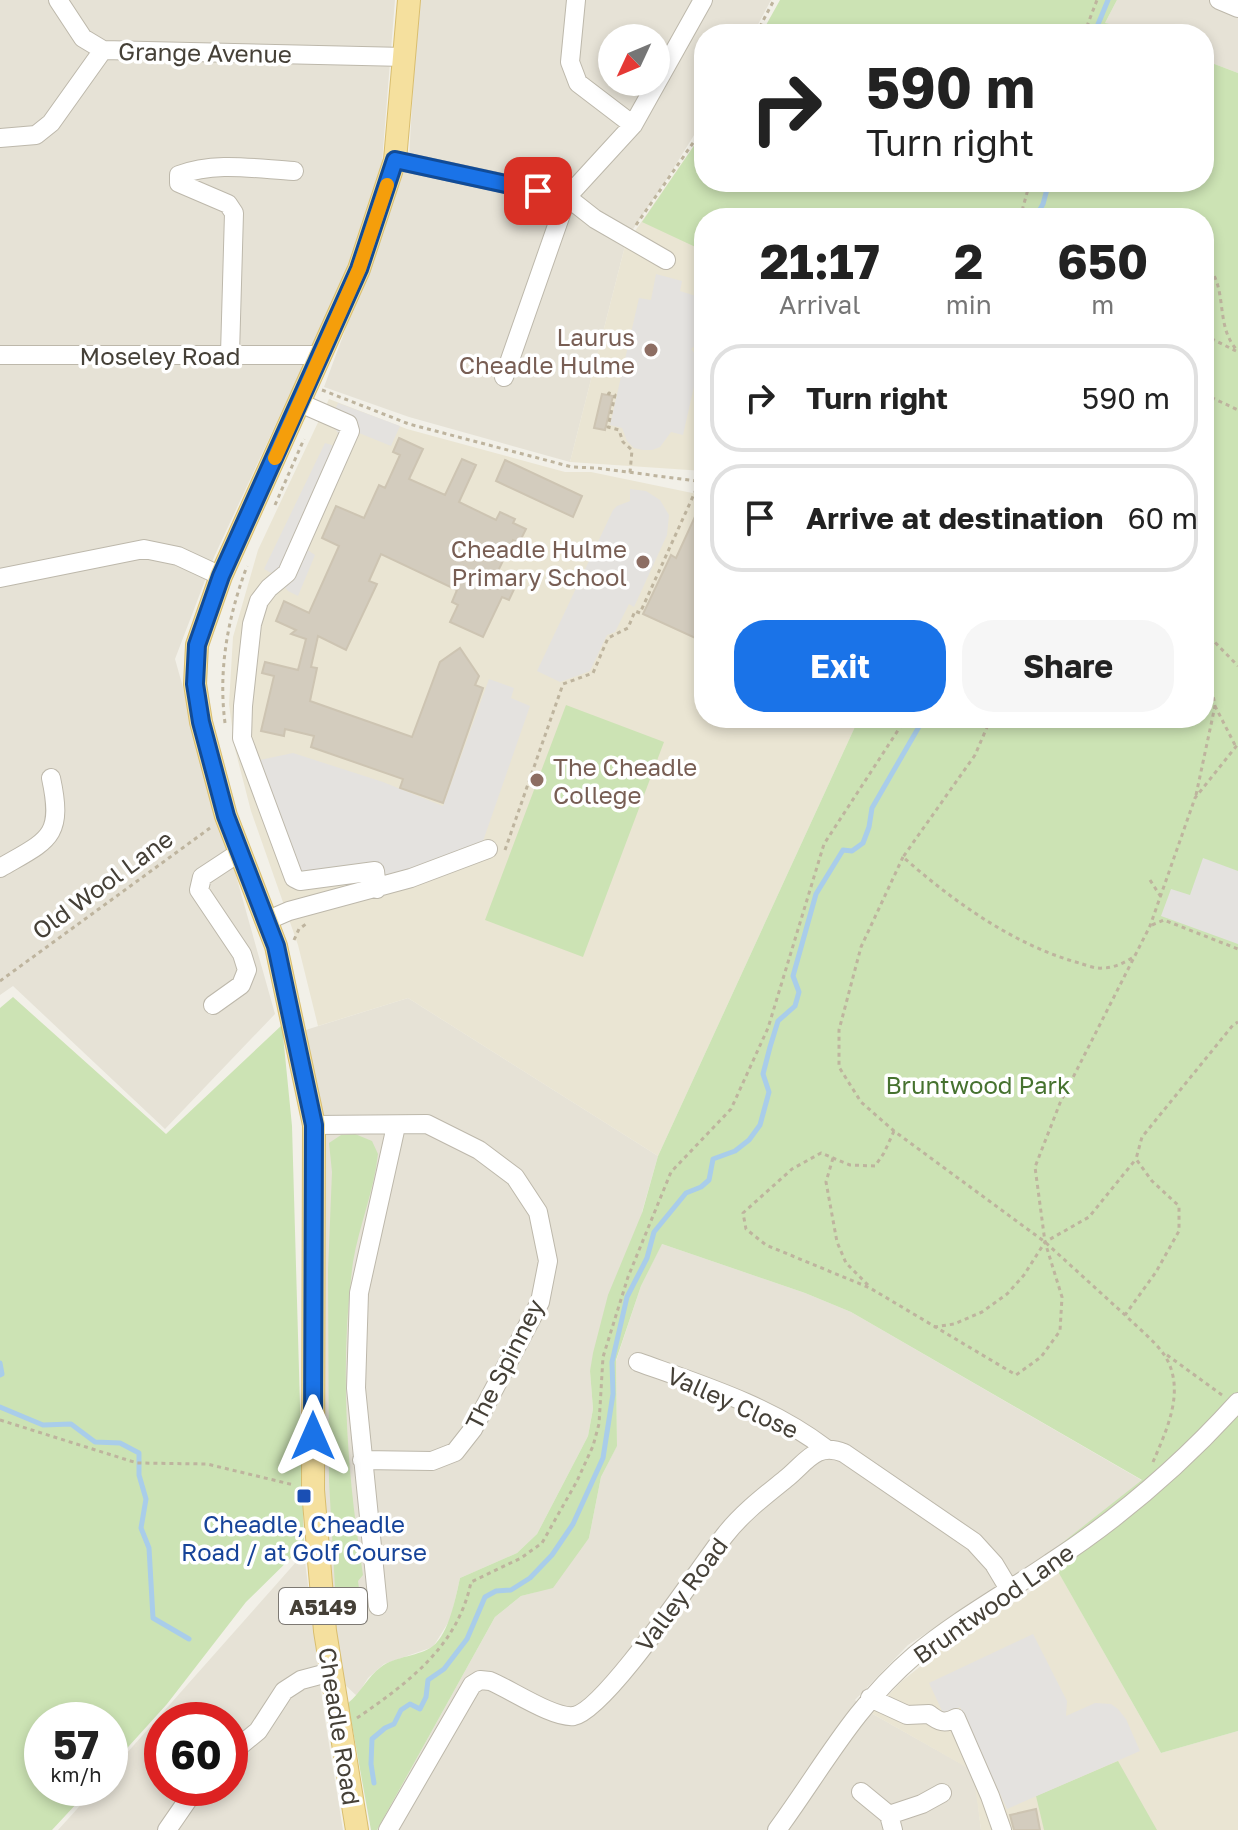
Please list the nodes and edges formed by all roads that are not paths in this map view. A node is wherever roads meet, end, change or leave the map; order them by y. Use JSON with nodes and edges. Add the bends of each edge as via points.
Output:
{"nodes":[{"id":1,"x":58,"y":0,"type":"edge"},
{"id":2,"x":409,"y":0,"type":"edge"},
{"id":3,"x":576,"y":0,"type":"edge"},
{"id":4,"x":703,"y":0,"type":"edge"},
{"id":5,"x":1219,"y":0,"type":"edge"},
{"id":6,"x":1238,"y":8,"type":"edge"},
{"id":7,"x":103,"y":50,"type":"junction"},
{"id":8,"x":405,"y":57,"type":"junction"},
{"id":9,"x":633,"y":125,"type":"junction"},
{"id":10,"x":0,"y":138,"type":"edge"},
{"id":11,"x":395,"y":160,"type":"junction"},
{"id":12,"x":294,"y":171,"type":"dead end"},
{"id":13,"x":567,"y":197,"type":"junction"},
{"id":14,"x":666,"y":260,"type":"dead end"},
{"id":15,"x":230,"y":354,"type":"junction"},
{"id":16,"x":0,"y":355,"type":"edge"},
{"id":17,"x":320,"y":355,"type":"junction"},
{"id":18,"x":504,"y":377,"type":"dead end"},
{"id":19,"x":307,"y":405,"type":"junction"},
{"id":20,"x":221,"y":576,"type":"junction"},
{"id":21,"x":0,"y":578,"type":"edge"},
{"id":22,"x":51,"y":778,"type":"dead end"},
{"id":23,"x":488,"y":849,"type":"dead end"},
{"id":24,"x":240,"y":852,"type":"junction"},
{"id":25,"x":0,"y":868,"type":"edge"},
{"id":26,"x":377,"y":889,"type":"junction"},
{"id":27,"x":275,"y":917,"type":"junction"},
{"id":28,"x":213,"y":1005,"type":"dead end"},
{"id":29,"x":314,"y":1125,"type":"junction"},
{"id":30,"x":396,"y":1126,"type":"junction"},
{"id":31,"x":638,"y":1362,"type":"dead end"},
{"id":32,"x":1236,"y":1404,"type":"edge"},
{"id":33,"x":825,"y":1448,"type":"junction"},
{"id":34,"x":362,"y":1460,"type":"junction"},
{"id":35,"x":1009,"y":1589,"type":"junction"},
{"id":36,"x":378,"y":1606,"type":"dead end"},
{"id":37,"x":331,"y":1672,"type":"junction"},
{"id":38,"x":870,"y":1698,"type":"junction"},
{"id":39,"x":248,"y":1739,"type":"edge"},
{"id":40,"x":861,"y":1792,"type":"dead end"},
{"id":41,"x":942,"y":1793,"type":"dead end"},
{"id":42,"x":184,"y":1806,"type":"edge"},
{"id":43,"x":891,"y":1822,"type":"edge"},
{"id":44,"x":167,"y":1830,"type":"edge"},
{"id":45,"x":357,"y":1830,"type":"edge"},
{"id":46,"x":388,"y":1830,"type":"edge"},
{"id":47,"x":777,"y":1830,"type":"edge"},
{"id":48,"x":1002,"y":1830,"type":"edge"}],
"edges":[{"from":1,"to":7,"type":"street","via":[[83,38]]},
{"from":2,"to":8,"type":"main road","name":"Cheadle Road","number":"A5149"},
{"from":3,"to":9,"type":"street","via":[[570,62],[578,83]]},
{"from":4,"to":9,"type":"street"},
{"from":5,"to":6,"type":"street"},
{"from":7,"to":8,"type":"street","name":"Grange Avenue"},
{"from":7,"to":10,"type":"street","name":"Grange Avenue","via":[[51,123],[36,135]]},
{"from":8,"to":11,"type":"main road","name":"Cheadle Road","number":"A5149"},
{"from":9,"to":13,"type":"street"},
{"from":11,"to":13,"type":"street"},
{"from":11,"to":17,"type":"main road","name":"Cheadle Road","number":"A5149","via":[[359,269]]},
{"from":12,"to":15,"type":"street","via":[[213,167],[179,175],[179,183],[228,204],[234,213]]},
{"from":13,"to":14,"type":"street"},
{"from":13,"to":18,"type":"street"},
{"from":15,"to":16,"type":"street","name":"Moseley Road"},
{"from":15,"to":17,"type":"street","name":"Moseley Road"},
{"from":17,"to":19,"type":"main road","name":"Cheadle Road","number":"A5149"},
{"from":19,"to":20,"type":"main road","name":"Cheadle Road","number":"A5149"},
{"from":19,"to":26,"type":"street","via":[[348,424],[350,431],[287,573],[259,601],[246,664],[242,738],[294,878],[375,871]]},
{"from":20,"to":21,"type":"street","via":[[178,556],[144,549]]},
{"from":20,"to":24,"type":"main road","name":"Cheadle Road","number":"A5149","via":[[197,645],[195,684],[226,816]]},
{"from":22,"to":25,"type":"street","via":[[57,807],[54,828],[42,844]]},
{"from":23,"to":26,"type":"street"},
{"from":24,"to":27,"type":"main road","name":"Cheadle Road","number":"A5149"},
{"from":24,"to":28,"type":"street","via":[[202,877],[199,890],[247,970],[241,985]]},
{"from":26,"to":27,"type":"street"},
{"from":27,"to":29,"type":"main road","name":"Cheadle Road","number":"A5149"},
{"from":29,"to":30,"type":"street","name":"The Spinney"},
{"from":29,"to":37,"type":"main road","name":"Cheadle Road","number":"A5149","via":[[313,1490]]},
{"from":30,"to":34,"type":"street","via":[[359,1293],[356,1388]]},
{"from":30,"to":34,"type":"street","name":"The Spinney","via":[[427,1124],[479,1150],[515,1177],[538,1212],[548,1261],[540,1302],[473,1429],[455,1452],[432,1461]]},
{"from":31,"to":33,"type":"street","name":"Valley Close","via":[[774,1416]]},
{"from":32,"to":35,"type":"street","name":"Bruntwood Lane","via":[[1160,1481]]},
{"from":33,"to":35,"type":"street","via":[[855,1460],[962,1533],[986,1553]]},
{"from":33,"to":46,"type":"street","name":"Valley Road","via":[[741,1518],[620,1675],[581,1714],[565,1716],[490,1681],[472,1685]]},
{"from":34,"to":36,"type":"street"},
{"from":35,"to":38,"type":"street","name":"Bruntwood Lane","via":[[918,1653]]},
{"from":37,"to":39,"type":"street","via":[[284,1691]]},
{"from":37,"to":45,"type":"main road","name":"Cheadle Road","number":"A5149"},
{"from":38,"to":47,"type":"street","name":"Bruntwood Lane"},
{"from":38,"to":48,"type":"street","via":[[907,1715],[929,1714],[947,1722],[956,1718]]},
{"from":40,"to":43,"type":"street"},
{"from":41,"to":43,"type":"street"},
{"from":42,"to":44,"type":"street"}]}
